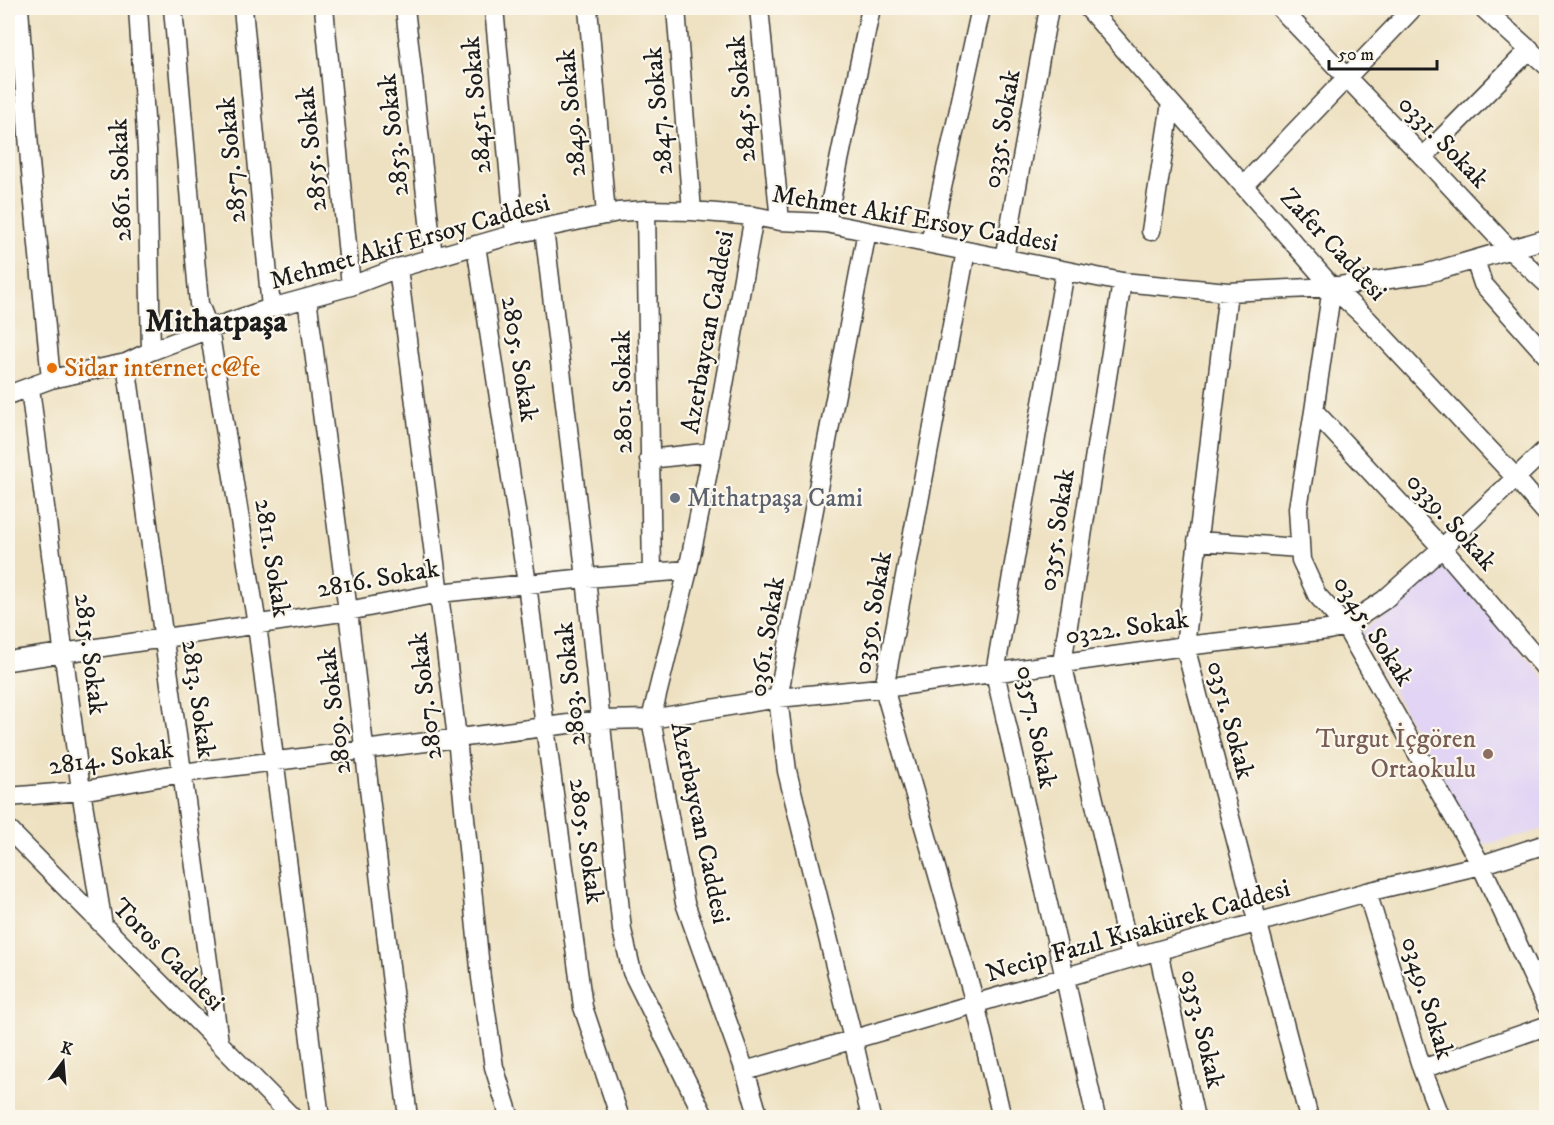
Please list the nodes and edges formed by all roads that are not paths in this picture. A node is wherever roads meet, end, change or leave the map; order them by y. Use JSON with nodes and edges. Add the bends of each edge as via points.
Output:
{"nodes":[{"id":1,"x":19,"y":8,"type":"edge"},
{"id":2,"x":138,"y":8,"type":"edge"},
{"id":3,"x":172,"y":8,"type":"edge"},
{"id":4,"x":243,"y":8,"type":"edge"},
{"id":5,"x":324,"y":8,"type":"edge"},
{"id":6,"x":405,"y":8,"type":"edge"},
{"id":7,"x":494,"y":8,"type":"edge"},
{"id":8,"x":588,"y":8,"type":"edge"},
{"id":9,"x":676,"y":8,"type":"edge"},
{"id":10,"x":759,"y":8,"type":"edge"},
{"id":11,"x":871,"y":8,"type":"edge"},
{"id":12,"x":981,"y":8,"type":"edge"},
{"id":13,"x":1049,"y":8,"type":"edge"},
{"id":14,"x":1088,"y":8,"type":"edge"},
{"id":15,"x":1280,"y":8,"type":"edge"},
{"id":16,"x":1413,"y":8,"type":"edge"},
{"id":17,"x":1483,"y":8,"type":"edge"},
{"id":18,"x":1530,"y":49,"type":"junction"},
{"id":19,"x":1546,"y":65,"type":"edge"},
{"id":20,"x":1346,"y":78,"type":"junction"},
{"id":21,"x":1171,"y":103,"type":"junction"},
{"id":22,"x":1423,"y":157,"type":"junction"},
{"id":23,"x":1244,"y":185,"type":"junction"},
{"id":24,"x":646,"y":210,"type":"junction"},
{"id":25,"x":693,"y":211,"type":"junction"},
{"id":26,"x":606,"y":215,"type":"junction"},
{"id":27,"x":754,"y":216,"type":"junction"},
{"id":28,"x":780,"y":221,"type":"junction"},
{"id":29,"x":826,"y":223,"type":"junction"},
{"id":30,"x":544,"y":229,"type":"junction"},
{"id":31,"x":867,"y":231,"type":"junction"},
{"id":32,"x":1151,"y":231,"type":"dead end"},
{"id":33,"x":515,"y":234,"type":"junction"},
{"id":34,"x":1546,"y":239,"type":"edge"},
{"id":35,"x":930,"y":243,"type":"junction"},
{"id":36,"x":476,"y":245,"type":"junction"},
{"id":37,"x":1509,"y":249,"type":"junction"},
{"id":38,"x":966,"y":251,"type":"junction"},
{"id":39,"x":434,"y":257,"type":"junction"},
{"id":40,"x":1004,"y":259,"type":"junction"},
{"id":41,"x":1475,"y":260,"type":"junction"},
{"id":42,"x":398,"y":268,"type":"junction"},
{"id":43,"x":1065,"y":271,"type":"junction"},
{"id":44,"x":1122,"y":282,"type":"junction"},
{"id":45,"x":1546,"y":283,"type":"edge"},
{"id":46,"x":351,"y":286,"type":"junction"},
{"id":47,"x":1332,"y":287,"type":"junction"},
{"id":48,"x":1228,"y":292,"type":"junction"},
{"id":49,"x":308,"y":298,"type":"junction"},
{"id":50,"x":272,"y":308,"type":"junction"},
{"id":51,"x":209,"y":329,"type":"junction"},
{"id":52,"x":151,"y":351,"type":"junction"},
{"id":53,"x":1546,"y":355,"type":"edge"},
{"id":54,"x":126,"y":363,"type":"junction"},
{"id":55,"x":51,"y":380,"type":"junction"},
{"id":56,"x":30,"y":388,"type":"junction"},
{"id":57,"x":8,"y":395,"type":"edge"},
{"id":58,"x":1314,"y":411,"type":"junction"},
{"id":59,"x":1546,"y":449,"type":"edge"},
{"id":60,"x":712,"y":452,"type":"junction"},
{"id":61,"x":649,"y":459,"type":"junction"},
{"id":62,"x":1516,"y":478,"type":"junction"},
{"id":63,"x":1546,"y":513,"type":"edge"},
{"id":64,"x":1197,"y":541,"type":"junction"},
{"id":65,"x":1300,"y":548,"type":"junction"},
{"id":66,"x":1442,"y":548,"type":"junction"},
{"id":67,"x":688,"y":570,"type":"junction"},
{"id":68,"x":652,"y":573,"type":"junction"},
{"id":69,"x":586,"y":578,"type":"junction"},
{"id":70,"x":527,"y":584,"type":"junction"},
{"id":71,"x":439,"y":593,"type":"junction"},
{"id":72,"x":348,"y":611,"type":"junction"},
{"id":73,"x":257,"y":625,"type":"junction"},
{"id":74,"x":1344,"y":626,"type":"junction"},
{"id":75,"x":165,"y":639,"type":"junction"},
{"id":76,"x":1185,"y":646,"type":"junction"},
{"id":77,"x":64,"y":653,"type":"junction"},
{"id":78,"x":8,"y":661,"type":"edge"},
{"id":79,"x":1062,"y":663,"type":"junction"},
{"id":80,"x":1546,"y":669,"type":"edge"},
{"id":81,"x":995,"y":673,"type":"junction"},
{"id":82,"x":884,"y":688,"type":"junction"},
{"id":83,"x":778,"y":698,"type":"junction"},
{"id":84,"x":651,"y":719,"type":"junction"},
{"id":85,"x":600,"y":720,"type":"junction"},
{"id":86,"x":545,"y":727,"type":"junction"},
{"id":87,"x":457,"y":738,"type":"junction"},
{"id":88,"x":365,"y":750,"type":"junction"},
{"id":89,"x":274,"y":762,"type":"junction"},
{"id":90,"x":182,"y":773,"type":"junction"},
{"id":91,"x":81,"y":791,"type":"junction"},
{"id":92,"x":8,"y":797,"type":"edge"},
{"id":93,"x":8,"y":829,"type":"edge"},
{"id":94,"x":1546,"y":844,"type":"edge"},
{"id":95,"x":1481,"y":865,"type":"junction"},
{"id":96,"x":1367,"y":892,"type":"junction"},
{"id":97,"x":1257,"y":923,"type":"junction"},
{"id":98,"x":103,"y":925,"type":"junction"},
{"id":99,"x":1158,"y":951,"type":"junction"},
{"id":100,"x":1131,"y":958,"type":"junction"},
{"id":101,"x":1065,"y":978,"type":"junction"},
{"id":102,"x":975,"y":1003,"type":"junction"},
{"id":103,"x":1546,"y":1005,"type":"edge"},
{"id":104,"x":1546,"y":1026,"type":"edge"},
{"id":105,"x":853,"y":1039,"type":"junction"},
{"id":106,"x":219,"y":1042,"type":"junction"},
{"id":107,"x":1422,"y":1070,"type":"junction"},
{"id":108,"x":745,"y":1071,"type":"junction"},
{"id":109,"x":286,"y":1116,"type":"edge"},
{"id":110,"x":320,"y":1118,"type":"edge"},
{"id":111,"x":408,"y":1118,"type":"edge"},
{"id":112,"x":510,"y":1118,"type":"edge"},
{"id":113,"x":620,"y":1118,"type":"edge"},
{"id":114,"x":705,"y":1118,"type":"edge"},
{"id":115,"x":759,"y":1118,"type":"edge"},
{"id":116,"x":871,"y":1118,"type":"edge"},
{"id":117,"x":1002,"y":1118,"type":"edge"},
{"id":118,"x":1096,"y":1118,"type":"edge"},
{"id":119,"x":1195,"y":1118,"type":"edge"},
{"id":120,"x":1309,"y":1118,"type":"edge"},
{"id":121,"x":1441,"y":1118,"type":"edge"}],
"edges":[{"from":1,"to":55,"type":"street"},
{"from":2,"to":52,"type":"street","name":"2861. Sokak","via":[[147,150]]},
{"from":3,"to":51,"type":"street","name":"2811. Sokak","via":[[199,304]]},
{"from":4,"to":50,"type":"street","name":"2857. Sokak"},
{"from":5,"to":46,"type":"street","name":"2855. Sokak"},
{"from":6,"to":39,"type":"street","name":"2853. Sokak"},
{"from":7,"to":33,"type":"street","name":"28451. Sokak"},
{"from":8,"to":26,"type":"street","name":"2849. Sokak"},
{"from":9,"to":25,"type":"street","name":"2847. Sokak"},
{"from":10,"to":28,"type":"street","name":"2845. Sokak"},
{"from":11,"to":29,"type":"street"},
{"from":12,"to":35,"type":"street"},
{"from":13,"to":40,"type":"street","name":"0335. Sokak"},
{"from":14,"to":21,"type":"street","name":"Zafer Caddesi"},
{"from":15,"to":20,"type":"street","name":"0331. Sokak"},
{"from":16,"to":20,"type":"street"},
{"from":17,"to":18,"type":"street"},
{"from":18,"to":19,"type":"street"},
{"from":18,"to":22,"type":"street"},
{"from":20,"to":22,"type":"street","name":"0331. Sokak"},
{"from":20,"to":23,"type":"street"},
{"from":21,"to":23,"type":"street","name":"Zafer Caddesi"},
{"from":21,"to":32,"type":"street"},
{"from":22,"to":37,"type":"street","name":"0331. Sokak"},
{"from":23,"to":47,"type":"street","name":"Zafer Caddesi"},
{"from":24,"to":25,"type":"street","name":"Mehmet Akif Ersoy Caddesi"},
{"from":24,"to":26,"type":"street","name":"Mehmet Akif Ersoy Caddesi"},
{"from":24,"to":61,"type":"street","name":"2801. Sokak"},
{"from":25,"to":27,"type":"street","name":"Mehmet Akif Ersoy Caddesi"},
{"from":26,"to":30,"type":"street","name":"Mehmet Akif Ersoy Caddesi"},
{"from":27,"to":28,"type":"street","name":"Mehmet Akif Ersoy Caddesi"},
{"from":27,"to":60,"type":"street","name":"Azerbaycan Caddesi"},
{"from":28,"to":29,"type":"street","name":"Mehmet Akif Ersoy Caddesi"},
{"from":29,"to":31,"type":"street","name":"Mehmet Akif Ersoy Caddesi"},
{"from":30,"to":33,"type":"street","name":"Mehmet Akif Ersoy Caddesi"},
{"from":30,"to":69,"type":"street","name":"2803. Sokak"},
{"from":31,"to":35,"type":"street","name":"Mehmet Akif Ersoy Caddesi"},
{"from":31,"to":83,"type":"street","name":"0361. Sokak"},
{"from":33,"to":36,"type":"street","name":"Mehmet Akif Ersoy Caddesi"},
{"from":34,"to":37,"type":"street","name":"Mehmet Akif Ersoy Caddesi"},
{"from":35,"to":38,"type":"street","name":"Mehmet Akif Ersoy Caddesi"},
{"from":36,"to":39,"type":"street","name":"Mehmet Akif Ersoy Caddesi"},
{"from":36,"to":70,"type":"street","name":"2805. Sokak"},
{"from":37,"to":41,"type":"street","name":"Mehmet Akif Ersoy Caddesi"},
{"from":37,"to":45,"type":"street","name":"0331. Sokak"},
{"from":38,"to":40,"type":"street","name":"Mehmet Akif Ersoy Caddesi"},
{"from":38,"to":82,"type":"street","name":"0359. Sokak"},
{"from":39,"to":42,"type":"street","name":"Mehmet Akif Ersoy Caddesi"},
{"from":40,"to":43,"type":"street","name":"Mehmet Akif Ersoy Caddesi"},
{"from":41,"to":47,"type":"street","name":"Mehmet Akif Ersoy Caddesi","via":[[1425,274]]},
{"from":41,"to":53,"type":"street","via":[[1483,284]]},
{"from":42,"to":46,"type":"street","name":"Mehmet Akif Ersoy Caddesi"},
{"from":42,"to":71,"type":"street","name":"2807. Sokak"},
{"from":43,"to":44,"type":"street","name":"Mehmet Akif Ersoy Caddesi"},
{"from":43,"to":81,"type":"street","name":"0357. Sokak"},
{"from":44,"to":48,"type":"street","name":"Mehmet Akif Ersoy Caddesi"},
{"from":44,"to":79,"type":"street","name":"0355. Sokak"},
{"from":46,"to":49,"type":"street","name":"Mehmet Akif Ersoy Caddesi"},
{"from":47,"to":48,"type":"street","name":"Mehmet Akif Ersoy Caddesi"},
{"from":47,"to":58,"type":"street","name":"0345. Sokak"},
{"from":47,"to":62,"type":"street","name":"Zafer Caddesi","via":[[1367,319]]},
{"from":48,"to":64,"type":"street","name":"0351. Sokak"},
{"from":49,"to":50,"type":"street","name":"Mehmet Akif Ersoy Caddesi"},
{"from":49,"to":72,"type":"street","name":"2809. Sokak"},
{"from":50,"to":51,"type":"street","name":"Mehmet Akif Ersoy Caddesi"},
{"from":51,"to":52,"type":"street","name":"Mehmet Akif Ersoy Caddesi"},
{"from":51,"to":73,"type":"street","name":"2811. Sokak"},
{"from":52,"to":54,"type":"street","name":"Mehmet Akif Ersoy Caddesi"},
{"from":54,"to":55,"type":"street","name":"Mehmet Akif Ersoy Caddesi"},
{"from":54,"to":75,"type":"street","name":"2813. Sokak"},
{"from":55,"to":56,"type":"street","name":"Mehmet Akif Ersoy Caddesi"},
{"from":56,"to":57,"type":"street","name":"Mehmet Akif Ersoy Caddesi"},
{"from":56,"to":77,"type":"street","name":"2815. Sokak"},
{"from":58,"to":65,"type":"street","name":"0345. Sokak","via":[[1298,508]]},
{"from":58,"to":66,"type":"street","name":"0339. Sokak"},
{"from":59,"to":62,"type":"street","name":"0322. Sokak"},
{"from":60,"to":61,"type":"street"},
{"from":60,"to":67,"type":"street","name":"Azerbaycan Caddesi"},
{"from":61,"to":68,"type":"street","name":"2801. Sokak"},
{"from":62,"to":63,"type":"street","name":"Zafer Caddesi"},
{"from":62,"to":66,"type":"street","name":"0322. Sokak"},
{"from":64,"to":65,"type":"street"},
{"from":64,"to":76,"type":"street","name":"0351. Sokak"},
{"from":65,"to":74,"type":"street","name":"0345. Sokak","via":[[1301,560],[1317,595]]},
{"from":66,"to":74,"type":"street","name":"0322. Sokak","via":[[1384,600]]},
{"from":66,"to":80,"type":"street","name":"0339. Sokak"},
{"from":67,"to":68,"type":"street","name":"2816. Sokak"},
{"from":67,"to":84,"type":"street","name":"Azerbaycan Caddesi"},
{"from":68,"to":69,"type":"street","name":"2816. Sokak"},
{"from":69,"to":70,"type":"street","name":"2816. Sokak"},
{"from":69,"to":85,"type":"street","name":"2803. Sokak"},
{"from":70,"to":71,"type":"street","name":"2816. Sokak"},
{"from":70,"to":86,"type":"street","name":"2805. Sokak"},
{"from":71,"to":72,"type":"street","name":"2816. Sokak"},
{"from":71,"to":87,"type":"street","name":"2807. Sokak"},
{"from":72,"to":73,"type":"street","name":"2816. Sokak"},
{"from":72,"to":88,"type":"street","name":"2809. Sokak"},
{"from":73,"to":75,"type":"street","name":"2816. Sokak"},
{"from":73,"to":89,"type":"street","name":"2811. Sokak"},
{"from":74,"to":76,"type":"street","name":"0322. Sokak"},
{"from":74,"to":95,"type":"street","name":"0345. Sokak"},
{"from":75,"to":77,"type":"street","name":"2816. Sokak"},
{"from":75,"to":90,"type":"street","name":"2813. Sokak"},
{"from":76,"to":79,"type":"street","name":"0322. Sokak"},
{"from":76,"to":97,"type":"street","name":"0351. Sokak"},
{"from":77,"to":78,"type":"street","name":"2816. Sokak"},
{"from":77,"to":91,"type":"street","name":"2815. Sokak"},
{"from":79,"to":81,"type":"street","name":"0322. Sokak"},
{"from":79,"to":100,"type":"street","name":"0355. Sokak"},
{"from":81,"to":82,"type":"street","name":"0322. Sokak"},
{"from":81,"to":101,"type":"street","name":"0357. Sokak"},
{"from":82,"to":83,"type":"street","name":"0322. Sokak"},
{"from":82,"to":102,"type":"street","name":"0359. Sokak"},
{"from":83,"to":84,"type":"street","name":"0322. Sokak"},
{"from":83,"to":105,"type":"street","name":"0361. Sokak","via":[[787,771]]},
{"from":84,"to":85,"type":"street","name":"2814. Sokak"},
{"from":84,"to":108,"type":"street","name":"Azerbaycan Caddesi","via":[[685,903]]},
{"from":85,"to":86,"type":"street","name":"2814. Sokak"},
{"from":85,"to":114,"type":"street","name":"2803. Sokak","via":[[622,930],[632,972]]},
{"from":86,"to":87,"type":"street","name":"2814. Sokak"},
{"from":86,"to":113,"type":"street","name":"2805. Sokak","via":[[583,1007]]},
{"from":87,"to":88,"type":"street","name":"2814. Sokak"},
{"from":87,"to":112,"type":"street","name":"2807. Sokak","via":[[483,989],[494,1067]]},
{"from":88,"to":89,"type":"street","name":"2814. Sokak"},
{"from":88,"to":111,"type":"street","name":"2809. Sokak"},
{"from":89,"to":90,"type":"street","name":"2814. Sokak"},
{"from":89,"to":110,"type":"street","name":"2811. Sokak"},
{"from":90,"to":91,"type":"street","name":"2814. Sokak"},
{"from":90,"to":106,"type":"street","name":"2813. Sokak"},
{"from":91,"to":92,"type":"street","name":"2814. Sokak"},
{"from":91,"to":98,"type":"street","name":"2815. Sokak"},
{"from":93,"to":98,"type":"street","name":"Toros Caddesi"},
{"from":94,"to":95,"type":"street","name":"Necip Fazıl Kısakürek Caddesi"},
{"from":95,"to":96,"type":"street","name":"Necip Fazıl Kısakürek Caddesi"},
{"from":95,"to":103,"type":"street","name":"0345. Sokak"},
{"from":96,"to":97,"type":"street","name":"Necip Fazıl Kısakürek Caddesi"},
{"from":96,"to":107,"type":"street","name":"0349. Sokak"},
{"from":97,"to":99,"type":"street","name":"Necip Fazıl Kısakürek Caddesi"},
{"from":97,"to":120,"type":"street","name":"0351. Sokak"},
{"from":98,"to":106,"type":"street","name":"Toros Caddesi"},
{"from":99,"to":100,"type":"street","name":"Necip Fazıl Kısakürek Caddesi"},
{"from":99,"to":119,"type":"street","name":"0353. Sokak"},
{"from":100,"to":101,"type":"street","name":"Necip Fazıl Kısakürek Caddesi"},
{"from":101,"to":102,"type":"street","name":"Necip Fazıl Kısakürek Caddesi"},
{"from":101,"to":118,"type":"street","name":"0357. Sokak"},
{"from":102,"to":105,"type":"street","name":"Necip Fazıl Kısakürek Caddesi"},
{"from":102,"to":117,"type":"street","name":"0359. Sokak"},
{"from":104,"to":107,"type":"street"},
{"from":105,"to":108,"type":"street","name":"Necip Fazıl Kısakürek Caddesi"},
{"from":105,"to":116,"type":"street","name":"0361. Sokak"},
{"from":106,"to":109,"type":"street","name":"Toros Caddesi"},
{"from":107,"to":121,"type":"street","name":"0349. Sokak"},
{"from":108,"to":115,"type":"street","name":"Azerbaycan Caddesi"}]}
